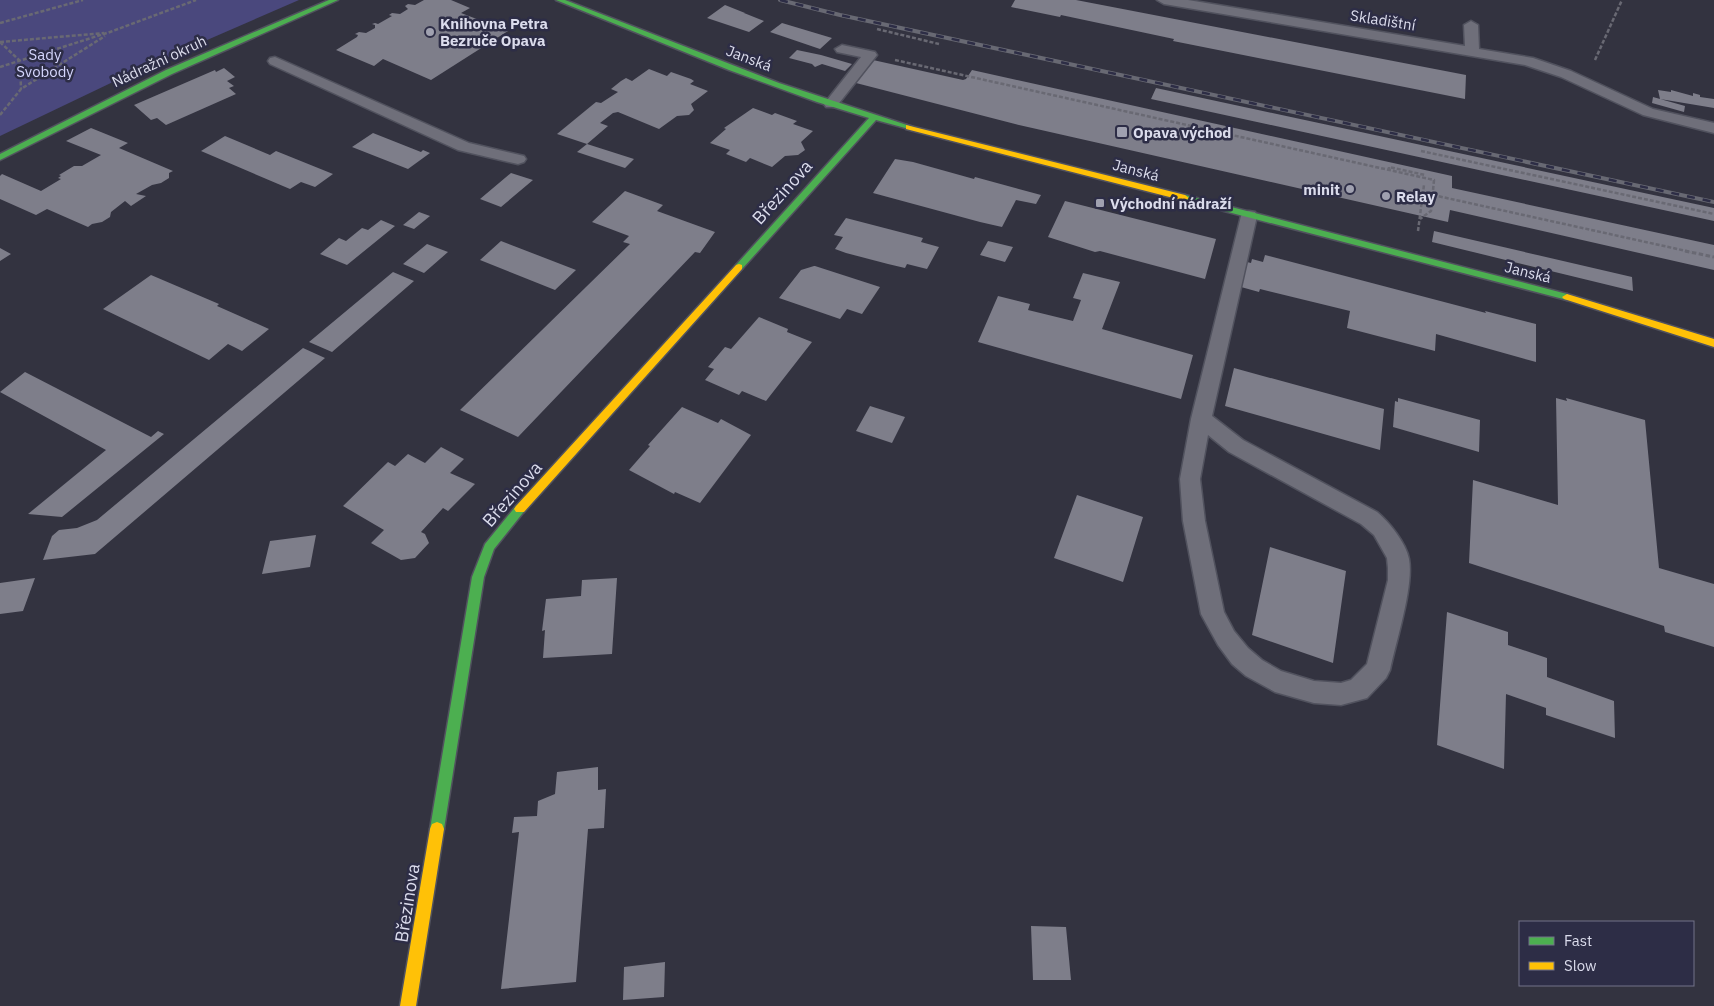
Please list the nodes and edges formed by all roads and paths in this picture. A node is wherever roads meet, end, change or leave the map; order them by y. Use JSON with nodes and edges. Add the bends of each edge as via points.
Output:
{"nodes":[{"id":1,"x":83,"y":0,"type":"edge"},
{"id":2,"x":196,"y":0,"type":"edge"},
{"id":3,"x":335,"y":0,"type":"edge"},
{"id":4,"x":559,"y":0,"type":"edge"},
{"id":5,"x":1164,"y":0,"type":"edge"},
{"id":6,"x":0,"y":23,"type":"edge"},
{"id":7,"x":1471,"y":25,"type":"dead end"},
{"id":8,"x":110,"y":32,"type":"junction"},
{"id":9,"x":0,"y":42,"type":"edge"},
{"id":10,"x":940,"y":44,"type":"dead end"},
{"id":11,"x":842,"y":48,"type":"dead end"},
{"id":12,"x":1472,"y":51,"type":"junction"},
{"id":13,"x":863,"y":53,"type":"junction"},
{"id":14,"x":20,"y":61,"type":"junction"},
{"id":15,"x":275,"y":61,"type":"dead end"},
{"id":16,"x":0,"y":67,"type":"edge"},
{"id":17,"x":21,"y":89,"type":"junction"},
{"id":18,"x":831,"y":104,"type":"junction"},
{"id":19,"x":0,"y":115,"type":"edge"},
{"id":20,"x":874,"y":118,"type":"junction"},
{"id":21,"x":1714,"y":128,"type":"edge"},
{"id":22,"x":1421,"y":151,"type":"dead end"},
{"id":23,"x":0,"y":157,"type":"edge"},
{"id":24,"x":518,"y":159,"type":"dead end"},
{"id":25,"x":1389,"y":170,"type":"junction"},
{"id":26,"x":1425,"y":175,"type":"dead end"},
{"id":27,"x":1424,"y":184,"type":"dead end"},
{"id":28,"x":1433,"y":195,"type":"junction"},
{"id":29,"x":1714,"y":214,"type":"edge"},
{"id":30,"x":1249,"y":216,"type":"junction"},
{"id":31,"x":1420,"y":219,"type":"junction"},
{"id":32,"x":1418,"y":231,"type":"dead end"},
{"id":33,"x":1714,"y":258,"type":"edge"},
{"id":34,"x":1714,"y":343,"type":"edge"},
{"id":35,"x":1201,"y":419,"type":"junction"},
{"id":36,"x":408,"y":1006,"type":"edge"}],
"edges":[{"from":1,"to":6,"type":"path"},
{"from":2,"to":8,"type":"path"},
{"from":3,"to":23,"type":"main road","name":"Nádražní okruh","via":[[169,72]]},
{"from":4,"to":18,"type":"main road","name":"Janská"},
{"from":5,"to":12,"type":"lane","name":"Skladištní"},
{"from":7,"to":12,"type":"lane"},
{"from":8,"to":9,"type":"path"},
{"from":8,"to":14,"type":"path"},
{"from":8,"to":17,"type":"path"},
{"from":9,"to":14,"type":"path"},
{"from":10,"to":13,"type":"path","via":[[876,29]]},
{"from":11,"to":13,"type":"lane"},
{"from":12,"to":21,"type":"lane","name":"Skladištní","via":[[1528,61],[1566,74],[1648,112]]},
{"from":13,"to":18,"type":"lane"},
{"from":13,"to":25,"type":"path"},
{"from":14,"to":16,"type":"path"},
{"from":14,"to":17,"type":"path"},
{"from":15,"to":24,"type":"lane","via":[[464,147]]},
{"from":17,"to":19,"type":"path"},
{"from":18,"to":20,"type":"main road","name":"Janská"},
{"from":20,"to":30,"type":"main road","name":"Janská"},
{"from":20,"to":36,"type":"main road","name":"Březinova","via":[[526,502],[489,547],[478,577]]},
{"from":22,"to":29,"type":"path"},
{"from":25,"to":26,"type":"path","via":[[1389,167]]},
{"from":25,"to":28,"type":"path","via":[[1434,180]]},
{"from":27,"to":31,"type":"path"},
{"from":28,"to":31,"type":"path","via":[[1430,211]]},
{"from":28,"to":33,"type":"path"},
{"from":30,"to":34,"type":"main road","name":"Janská","via":[[1572,299]]},
{"from":30,"to":35,"type":"lane"},
{"from":31,"to":32,"type":"path"},
{"from":35,"to":35,"type":"lane","via":[[1192,469],[1191,500],[1213,614],[1226,638],[1240,656],[1275,681],[1314,692],[1341,694],[1358,690],[1378,670],[1399,580],[1398,557],[1382,529],[1369,518],[1236,446]]}]}
